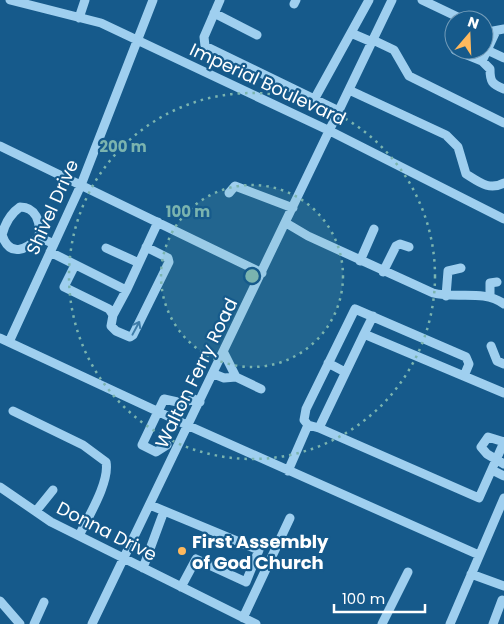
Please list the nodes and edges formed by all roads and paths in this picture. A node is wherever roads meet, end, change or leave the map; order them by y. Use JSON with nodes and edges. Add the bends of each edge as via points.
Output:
{"nodes":[{"id":1,"x":10,"y":0,"type":"edge"},
{"id":2,"x":85,"y":0,"type":"edge"},
{"id":3,"x":154,"y":0,"type":"edge"},
{"id":4,"x":220,"y":0,"type":"edge"},
{"id":5,"x":369,"y":0,"type":"edge"},
{"id":6,"x":392,"y":0,"type":"edge"},
{"id":7,"x":422,"y":0,"type":"edge"},
{"id":8,"x":444,"y":11,"type":"edge"},
{"id":9,"x":214,"y":13,"type":"junction"},
{"id":10,"x":80,"y":18,"type":"junction"},
{"id":11,"x":351,"y":32,"type":"junction"},
{"id":12,"x":257,"y":34,"type":"dead end"},
{"id":13,"x":137,"y":40,"type":"junction"},
{"id":14,"x":372,"y":41,"type":"junction"},
{"id":15,"x":482,"y":61,"type":"edge"},
{"id":16,"x":504,"y":89,"type":"edge"},
{"id":17,"x":349,"y":90,"type":"junction"},
{"id":18,"x":315,"y":98,"type":"junction"},
{"id":19,"x":339,"y":110,"type":"junction"},
{"id":20,"x":504,"y":123,"type":"edge"},
{"id":21,"x":330,"y":131,"type":"junction"},
{"id":22,"x":0,"y":146,"type":"edge"},
{"id":23,"x":504,"y":184,"type":"edge"},
{"id":24,"x":81,"y":185,"type":"junction"},
{"id":25,"x":229,"y":193,"type":"dead end"},
{"id":26,"x":293,"y":208,"type":"junction"},
{"id":27,"x":504,"y":219,"type":"edge"},
{"id":28,"x":158,"y":222,"type":"junction"},
{"id":29,"x":286,"y":223,"type":"junction"},
{"id":30,"x":374,"y":229,"type":"dead end"},
{"id":31,"x":39,"y":237,"type":"junction"},
{"id":32,"x":146,"y":247,"type":"junction"},
{"id":33,"x":409,"y":247,"type":"dead end"},
{"id":34,"x":52,"y":248,"type":"junction"},
{"id":35,"x":106,"y":248,"type":"dead end"},
{"id":36,"x":360,"y":261,"type":"junction"},
{"id":37,"x":139,"y":263,"type":"junction"},
{"id":38,"x":75,"y":265,"type":"junction"},
{"id":39,"x":461,"y":268,"type":"dead end"},
{"id":40,"x":383,"y":272,"type":"junction"},
{"id":41,"x":262,"y":273,"type":"junction"},
{"id":42,"x":497,"y":282,"type":"dead end"},
{"id":43,"x":127,"y":289,"type":"junction"},
{"id":44,"x":446,"y":296,"type":"junction"},
{"id":45,"x":490,"y":296,"type":"junction"},
{"id":46,"x":504,"y":304,"type":"edge"},
{"id":47,"x":113,"y":315,"type":"junction"},
{"id":48,"x":372,"y":316,"type":"junction"},
{"id":49,"x":364,"y":334,"type":"junction"},
{"id":50,"x":0,"y":338,"type":"edge"},
{"id":51,"x":9,"y":342,"type":"junction"},
{"id":52,"x":491,"y":346,"type":"dead end"},
{"id":53,"x":224,"y":353,"type":"junction"},
{"id":54,"x":328,"y":363,"type":"junction"},
{"id":55,"x":504,"y":364,"type":"edge"},
{"id":56,"x":345,"y":372,"type":"junction"},
{"id":57,"x":214,"y":374,"type":"junction"},
{"id":58,"x":464,"y":376,"type":"junction"},
{"id":59,"x":236,"y":377,"type":"junction"},
{"id":60,"x":261,"y":389,"type":"dead end"},
{"id":61,"x":504,"y":393,"type":"edge"},
{"id":62,"x":200,"y":402,"type":"junction"},
{"id":63,"x":13,"y":411,"type":"dead end"},
{"id":64,"x":158,"y":411,"type":"junction"},
{"id":65,"x":189,"y":426,"type":"junction"},
{"id":66,"x":308,"y":426,"type":"junction"},
{"id":67,"x":319,"y":428,"type":"junction"},
{"id":68,"x":167,"y":445,"type":"dead end"},
{"id":69,"x":503,"y":446,"type":"edge"},
{"id":70,"x":500,"y":462,"type":"edge"},
{"id":71,"x":492,"y":470,"type":"junction"},
{"id":72,"x":288,"y":471,"type":"junction"},
{"id":73,"x":504,"y":476,"type":"edge"},
{"id":74,"x":0,"y":487,"type":"edge"},
{"id":75,"x":52,"y":490,"type":"dead end"},
{"id":76,"x":503,"y":504,"type":"edge"},
{"id":77,"x":150,"y":505,"type":"junction"},
{"id":78,"x":164,"y":511,"type":"junction"},
{"id":79,"x":36,"y":512,"type":"junction"},
{"id":80,"x":290,"y":518,"type":"dead end"},
{"id":81,"x":79,"y":536,"type":"junction"},
{"id":82,"x":479,"y":555,"type":"junction"},
{"id":83,"x":124,"y":560,"type":"junction"},
{"id":84,"x":143,"y":568,"type":"junction"},
{"id":85,"x":250,"y":572,"type":"junction"},
{"id":86,"x":408,"y":572,"type":"dead end"},
{"id":87,"x":471,"y":574,"type":"junction"},
{"id":88,"x":262,"y":577,"type":"junction"},
{"id":89,"x":504,"y":586,"type":"edge"},
{"id":90,"x":181,"y":587,"type":"junction"},
{"id":91,"x":502,"y":600,"type":"dead end"},
{"id":92,"x":0,"y":601,"type":"edge"},
{"id":93,"x":44,"y":602,"type":"dead end"},
{"id":94,"x":243,"y":618,"type":"junction"},
{"id":95,"x":20,"y":624,"type":"edge"},
{"id":96,"x":34,"y":624,"type":"edge"},
{"id":97,"x":92,"y":624,"type":"edge"},
{"id":98,"x":256,"y":624,"type":"edge"},
{"id":99,"x":382,"y":624,"type":"edge"},
{"id":100,"x":450,"y":624,"type":"edge"},
{"id":101,"x":493,"y":624,"type":"edge"}],
"edges":[{"from":1,"to":10,"type":"street","name":"Imperial Boulevard"},
{"from":2,"to":10,"type":"street"},
{"from":3,"to":13,"type":"street","name":"Shivel Drive"},
{"from":4,"to":9,"type":"street"},
{"from":5,"to":11,"type":"street"},
{"from":6,"to":14,"type":"street","name":"Walton Ferry Road"},
{"from":7,"to":8,"type":"street"},
{"from":9,"to":12,"type":"street"},
{"from":9,"to":18,"type":"street","via":[[204,37],[205,46],[292,90]]},
{"from":10,"to":13,"type":"street","name":"Imperial Boulevard"},
{"from":11,"to":14,"type":"street"},
{"from":11,"to":18,"type":"street"},
{"from":13,"to":21,"type":"street","name":"Imperial Boulevard"},
{"from":13,"to":24,"type":"street","name":"Shivel Drive"},
{"from":14,"to":17,"type":"street","name":"Walton Ferry Road"},
{"from":14,"to":20,"type":"street","via":[[394,50],[409,76]]},
{"from":15,"to":16,"type":"street","via":[[490,69],[493,85]]},
{"from":17,"to":19,"type":"street","name":"Walton Ferry Road"},
{"from":17,"to":23,"type":"street","via":[[446,135],[458,147],[466,174],[483,185],[496,188]]},
{"from":18,"to":19,"type":"street"},
{"from":19,"to":21,"type":"street","name":"Walton Ferry Road"},
{"from":21,"to":26,"type":"street","name":"Walton Ferry Road"},
{"from":21,"to":27,"type":"street","name":"Imperial Boulevard"},
{"from":22,"to":24,"type":"street"},
{"from":24,"to":28,"type":"street"},
{"from":24,"to":34,"type":"street","name":"Shivel Drive"},
{"from":25,"to":26,"type":"street","via":[[235,186]]},
{"from":26,"to":29,"type":"street","name":"Walton Ferry Road"},
{"from":28,"to":32,"type":"street"},
{"from":28,"to":41,"type":"street"},
{"from":29,"to":36,"type":"street"},
{"from":29,"to":41,"type":"street","name":"Walton Ferry Road"},
{"from":30,"to":36,"type":"street"},
{"from":31,"to":31,"type":"street","via":[[36,214],[26,207],[14,211],[2,234],[8,245],[20,250],[26,249]]},
{"from":31,"to":34,"type":"street"},
{"from":32,"to":37,"type":"street"},
{"from":47,"to":32,"type":"street","one_way":true,"via":[[111,326],[130,337],[133,335],[169,262],[168,258]]},
{"from":33,"to":40,"type":"street","via":[[396,246]]},
{"from":34,"to":38,"type":"street"},
{"from":34,"to":51,"type":"street","name":"Shivel Drive"},
{"from":35,"to":37,"type":"street"},
{"from":36,"to":40,"type":"street"},
{"from":37,"to":43,"type":"street"},
{"from":38,"to":43,"type":"street"},
{"from":38,"to":47,"type":"street","via":[[64,287],[109,309]]},
{"from":39,"to":44,"type":"street","via":[[448,271]]},
{"from":40,"to":44,"type":"street"},
{"from":41,"to":53,"type":"street","name":"Walton Ferry Road"},
{"from":42,"to":45,"type":"street","via":[[490,284]]},
{"from":43,"to":47,"type":"street"},
{"from":44,"to":45,"type":"street"},
{"from":45,"to":46,"type":"street"},
{"from":48,"to":49,"type":"street"},
{"from":48,"to":54,"type":"street","via":[[355,309]]},
{"from":48,"to":58,"type":"street","via":[[466,357],[469,364]]},
{"from":49,"to":56,"type":"street"},
{"from":49,"to":58,"type":"street"},
{"from":50,"to":51,"type":"street"},
{"from":51,"to":64,"type":"street"},
{"from":52,"to":55,"type":"street","via":[[497,361]]},
{"from":53,"to":57,"type":"street","name":"Walton Ferry Road"},
{"from":53,"to":59,"type":"street"},
{"from":54,"to":56,"type":"street"},
{"from":54,"to":66,"type":"street","via":[[306,409],[304,420]]},
{"from":56,"to":67,"type":"street"},
{"from":57,"to":59,"type":"street","via":[[224,378]]},
{"from":57,"to":62,"type":"street","name":"Walton Ferry Road"},
{"from":58,"to":61,"type":"street"},
{"from":59,"to":60,"type":"street"},
{"from":62,"to":64,"type":"street","via":[[191,399],[182,403],[166,398]]},
{"from":62,"to":65,"type":"street","name":"Walton Ferry Road"},
{"from":63,"to":81,"type":"street","via":[[83,445],[106,462],[104,482]]},
{"from":64,"to":65,"type":"street"},
{"from":64,"to":68,"type":"street","via":[[142,445],[156,452]]},
{"from":65,"to":72,"type":"street"},
{"from":65,"to":77,"type":"street","name":"Walton Ferry Road"},
{"from":66,"to":67,"type":"street"},
{"from":66,"to":72,"type":"street"},
{"from":67,"to":71,"type":"street","via":[[479,498]]},
{"from":69,"to":70,"type":"street"},
{"from":69,"to":70,"type":"street","via":[[488,437],[481,447]]},
{"from":70,"to":71,"type":"street"},
{"from":71,"to":73,"type":"street"},
{"from":72,"to":82,"type":"street"},
{"from":74,"to":79,"type":"street","name":"Donna Drive"},
{"from":75,"to":79,"type":"street"},
{"from":76,"to":82,"type":"street"},
{"from":77,"to":78,"type":"street"},
{"from":77,"to":83,"type":"street","name":"Walton Ferry Road"},
{"from":78,"to":84,"type":"street"},
{"from":78,"to":85,"type":"street","via":[[259,550]]},
{"from":79,"to":81,"type":"street","name":"Donna Drive"},
{"from":80,"to":88,"type":"street"},
{"from":81,"to":83,"type":"street","name":"Donna Drive"},
{"from":82,"to":87,"type":"street"},
{"from":83,"to":84,"type":"street","name":"Donna Drive"},
{"from":83,"to":97,"type":"street","name":"Walton Ferry Road"},
{"from":84,"to":90,"type":"street","name":"Donna Drive"},
{"from":85,"to":88,"type":"street"},
{"from":85,"to":90,"type":"street","via":[[246,582],[196,559]]},
{"from":86,"to":99,"type":"street"},
{"from":87,"to":89,"type":"street"},
{"from":87,"to":100,"type":"street"},
{"from":88,"to":94,"type":"street"},
{"from":90,"to":94,"type":"street","name":"Donna Drive"},
{"from":91,"to":101,"type":"street"},
{"from":92,"to":95,"type":"street"},
{"from":93,"to":96,"type":"street"},
{"from":94,"to":98,"type":"street","name":"Donna Drive"}]}
